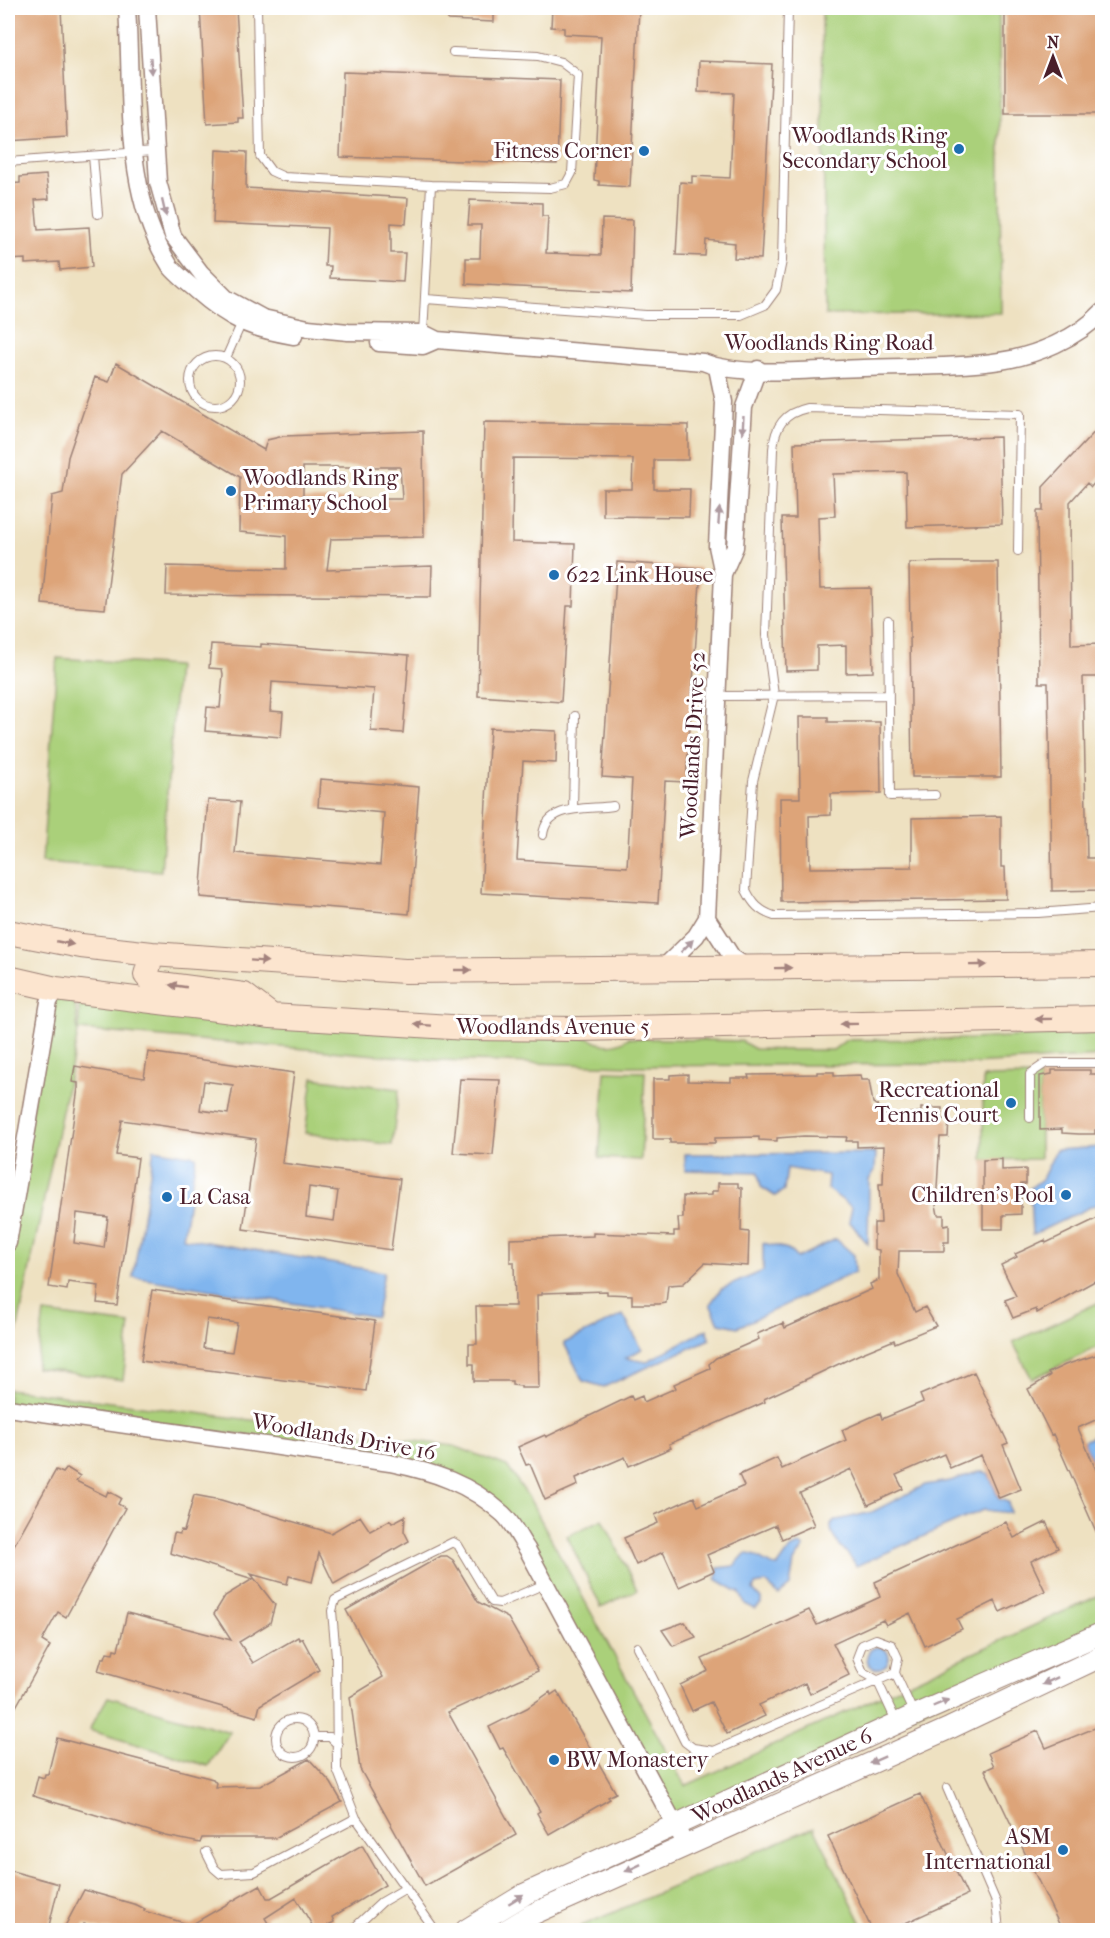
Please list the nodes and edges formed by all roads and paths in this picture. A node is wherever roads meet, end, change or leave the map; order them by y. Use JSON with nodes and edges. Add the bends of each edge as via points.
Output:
{"nodes":[{"id":1,"x":127,"y":8,"type":"edge"},
{"id":2,"x":147,"y":8,"type":"edge"},
{"id":3,"x":257,"y":8,"type":"edge"},
{"id":4,"x":788,"y":8,"type":"edge"},
{"id":5,"x":453,"y":52,"type":"dead end"},
{"id":6,"x":154,"y":151,"type":"junction"},
{"id":7,"x":134,"y":152,"type":"junction"},
{"id":8,"x":93,"y":156,"type":"junction"},
{"id":9,"x":8,"y":162,"type":"edge"},
{"id":10,"x":431,"y":185,"type":"junction"},
{"id":11,"x":98,"y":214,"type":"dead end"},
{"id":12,"x":426,"y":299,"type":"junction"},
{"id":13,"x":1102,"y":312,"type":"edge"},
{"id":14,"x":242,"y":322,"type":"junction"},
{"id":15,"x":428,"y":340,"type":"junction"},
{"id":16,"x":226,"y":358,"type":"junction"},
{"id":17,"x":717,"y":368,"type":"junction"},
{"id":18,"x":758,"y":369,"type":"junction"},
{"id":19,"x":1018,"y":551,"type":"dead end"},
{"id":20,"x":723,"y":574,"type":"junction"},
{"id":21,"x":888,"y":620,"type":"dead end"},
{"id":22,"x":889,"y":694,"type":"junction"},
{"id":23,"x":774,"y":695,"type":"junction"},
{"id":24,"x":717,"y":696,"type":"junction"},
{"id":25,"x":575,"y":716,"type":"dead end"},
{"id":26,"x":935,"y":795,"type":"dead end"},
{"id":27,"x":613,"y":806,"type":"dead end"},
{"id":28,"x":573,"y":809,"type":"junction"},
{"id":29,"x":543,"y":835,"type":"dead end"},
{"id":30,"x":1102,"y":908,"type":"edge"},
{"id":31,"x":707,"y":918,"type":"junction"},
{"id":32,"x":8,"y":932,"type":"edge"},
{"id":33,"x":152,"y":954,"type":"junction"},
{"id":34,"x":1102,"y":963,"type":"edge"},
{"id":35,"x":749,"y":969,"type":"junction"},
{"id":36,"x":661,"y":970,"type":"junction"},
{"id":37,"x":8,"y":978,"type":"edge"},
{"id":38,"x":57,"y":989,"type":"junction"},
{"id":39,"x":271,"y":1016,"type":"junction"},
{"id":40,"x":1102,"y":1018,"type":"edge"},
{"id":41,"x":1102,"y":1063,"type":"edge"},
{"id":42,"x":1030,"y":1118,"type":"dead end"},
{"id":43,"x":10,"y":1217,"type":"edge"},
{"id":44,"x":8,"y":1243,"type":"edge"},
{"id":45,"x":8,"y":1408,"type":"edge"},
{"id":46,"x":545,"y":1584,"type":"junction"},
{"id":47,"x":1102,"y":1633,"type":"edge"},
{"id":48,"x":637,"y":1647,"type":"dead end"},
{"id":49,"x":1102,"y":1656,"type":"edge"},
{"id":50,"x":895,"y":1673,"type":"junction"},
{"id":51,"x":877,"y":1680,"type":"junction"},
{"id":52,"x":906,"y":1719,"type":"junction"},
{"id":53,"x":314,"y":1737,"type":"junction"},
{"id":54,"x":338,"y":1745,"type":"junction"},
{"id":55,"x":947,"y":1788,"type":"dead end"},
{"id":56,"x":356,"y":1818,"type":"junction"},
{"id":57,"x":674,"y":1826,"type":"junction"},
{"id":58,"x":686,"y":1844,"type":"junction"},
{"id":59,"x":206,"y":1852,"type":"dead end"},
{"id":60,"x":406,"y":1888,"type":"junction"},
{"id":61,"x":351,"y":1930,"type":"edge"},
{"id":62,"x":435,"y":1930,"type":"edge"},
{"id":63,"x":466,"y":1930,"type":"edge"},
{"id":64,"x":507,"y":1930,"type":"edge"},
{"id":65,"x":999,"y":1930,"type":"edge"}],
"edges":[{"from":1,"to":7,"type":"street","name":"Woodlands Ring Road"},
{"from":2,"to":6,"type":"street","name":"Woodlands Ring Road","one_way":true},
{"from":3,"to":10,"type":"lane","via":[[260,156],[271,171],[284,177]]},
{"from":4,"to":12,"type":"lane","via":[[782,261],[776,290],[765,305],[741,315],[646,315]]},
{"from":5,"to":10,"type":"lane","via":[[538,56],[561,62],[578,75],[572,172],[566,184],[550,188]]},
{"from":6,"to":7,"type":"lane"},
{"from":6,"to":15,"type":"street","name":"Woodlands Ring Road","one_way":true,"via":[[173,236],[226,298],[263,318],[308,328]]},
{"from":7,"to":8,"type":"lane"},
{"from":7,"to":14,"type":"street","name":"Woodlands Ring Road","via":[[150,224],[171,267],[214,306]]},
{"from":8,"to":9,"type":"lane"},
{"from":8,"to":11,"type":"lane"},
{"from":10,"to":12,"type":"lane"},
{"from":12,"to":15,"type":"lane"},
{"from":13,"to":18,"type":"street","name":"Woodlands Ring Road","via":[[1051,346],[1002,361]]},
{"from":14,"to":15,"type":"street","name":"Woodlands Ring Road","via":[[255,330],[321,340]]},
{"from":14,"to":16,"type":"lane"},
{"from":15,"to":17,"type":"street","name":"Woodlands Ring Road","via":[[703,362]]},
{"from":16,"to":16,"type":"lane","via":[[236,367],[240,379],[238,392],[229,402],[204,404],[194,396],[190,384],[192,371],[206,358]]},
{"from":17,"to":18,"type":"street","name":"Woodlands Ring Road"},
{"from":20,"to":17,"type":"street","name":"Woodlands Drive 52","one_way":true,"via":[[717,546],[724,402]]},
{"from":18,"to":20,"type":"street","name":"Woodlands Drive 52","one_way":true,"via":[[744,406],[735,547]]},
{"from":19,"to":23,"type":"lane","via":[[1020,414],[807,408],[792,411],[774,435],[766,636]]},
{"from":20,"to":24,"type":"street","name":"Woodlands Drive 52"},
{"from":21,"to":22,"type":"lane"},
{"from":22,"to":23,"type":"lane"},
{"from":22,"to":26,"type":"lane","via":[[890,796]]},
{"from":23,"to":24,"type":"lane"},
{"from":23,"to":30,"type":"lane","via":[[753,781],[746,890],[761,912],[774,916],[1038,913]]},
{"from":24,"to":31,"type":"street","name":"Woodlands Drive 52"},
{"from":25,"to":28,"type":"lane"},
{"from":27,"to":28,"type":"lane"},
{"from":28,"to":29,"type":"lane","via":[[547,820]]},
{"from":31,"to":35,"type":"street","via":[[732,957]]},
{"from":36,"to":31,"type":"street","one_way":true,"via":[[696,936]]},
{"from":32,"to":33,"type":"main road","one_way":true},
{"from":33,"to":36,"type":"main road","one_way":true,"via":[[405,971]]},
{"from":39,"to":33,"type":"main road","one_way":true,"via":[[244,995],[153,983],[146,975]]},
{"from":35,"to":34,"type":"main road","one_way":true},
{"from":35,"to":36,"type":"main road"},
{"from":37,"to":38,"type":"main road","name":"Woodlands Avenue 5"},
{"from":38,"to":39,"type":"main road","name":"Woodlands Avenue 5"},
{"from":38,"to":43,"type":"street","via":[[49,1002]]},
{"from":40,"to":39,"type":"main road","name":"Woodlands Avenue 5","one_way":true,"via":[[578,1029],[467,1028]]},
{"from":41,"to":42,"type":"lane","via":[[1046,1063],[1030,1074]]},
{"from":43,"to":44,"type":"street"},
{"from":45,"to":46,"type":"street","name":"Woodlands Drive 16","via":[[434,1472],[468,1488],[505,1515]]},
{"from":46,"to":54,"type":"lane","via":[[500,1604],[492,1602],[453,1542],[335,1600],[332,1611]]},
{"from":46,"to":57,"type":"street","name":"Woodlands Drive 16"},
{"from":52,"to":47,"type":"street","name":"Woodlands Avenue 6","one_way":true},
{"from":48,"to":51,"type":"lane","via":[[685,1742],[704,1752]]},
{"from":49,"to":58,"type":"street","name":"Woodlands Avenue 6","one_way":true,"via":[[950,1728]]},
{"from":50,"to":51,"type":"lane"},
{"from":50,"to":51,"type":"lane","via":[[898,1658],[892,1645],[876,1639],[862,1645],[856,1658],[862,1672]]},
{"from":50,"to":52,"type":"lane"},
{"from":51,"to":52,"type":"lane"},
{"from":52,"to":57,"type":"street","name":"Woodlands Avenue 6"},
{"from":53,"to":53,"type":"lane","via":[[310,1752],[296,1757],[279,1749],[276,1741],[279,1727],[290,1720],[305,1722]]},
{"from":53,"to":54,"type":"lane","via":[[330,1737]]},
{"from":54,"to":56,"type":"lane","via":[[337,1769]]},
{"from":55,"to":65,"type":"lane","via":[[996,1902]]},
{"from":56,"to":59,"type":"lane","via":[[254,1872],[220,1874]]},
{"from":56,"to":60,"type":"lane"},
{"from":57,"to":58,"type":"street","name":"Woodlands Drive 16"},
{"from":63,"to":57,"type":"street","name":"Woodlands Avenue 6","one_way":true,"via":[[525,1894]]},
{"from":58,"to":64,"type":"street","name":"Woodlands Avenue 6","one_way":true,"via":[[533,1914]]},
{"from":60,"to":61,"type":"lane","via":[[382,1902]]},
{"from":60,"to":62,"type":"lane"}]}
